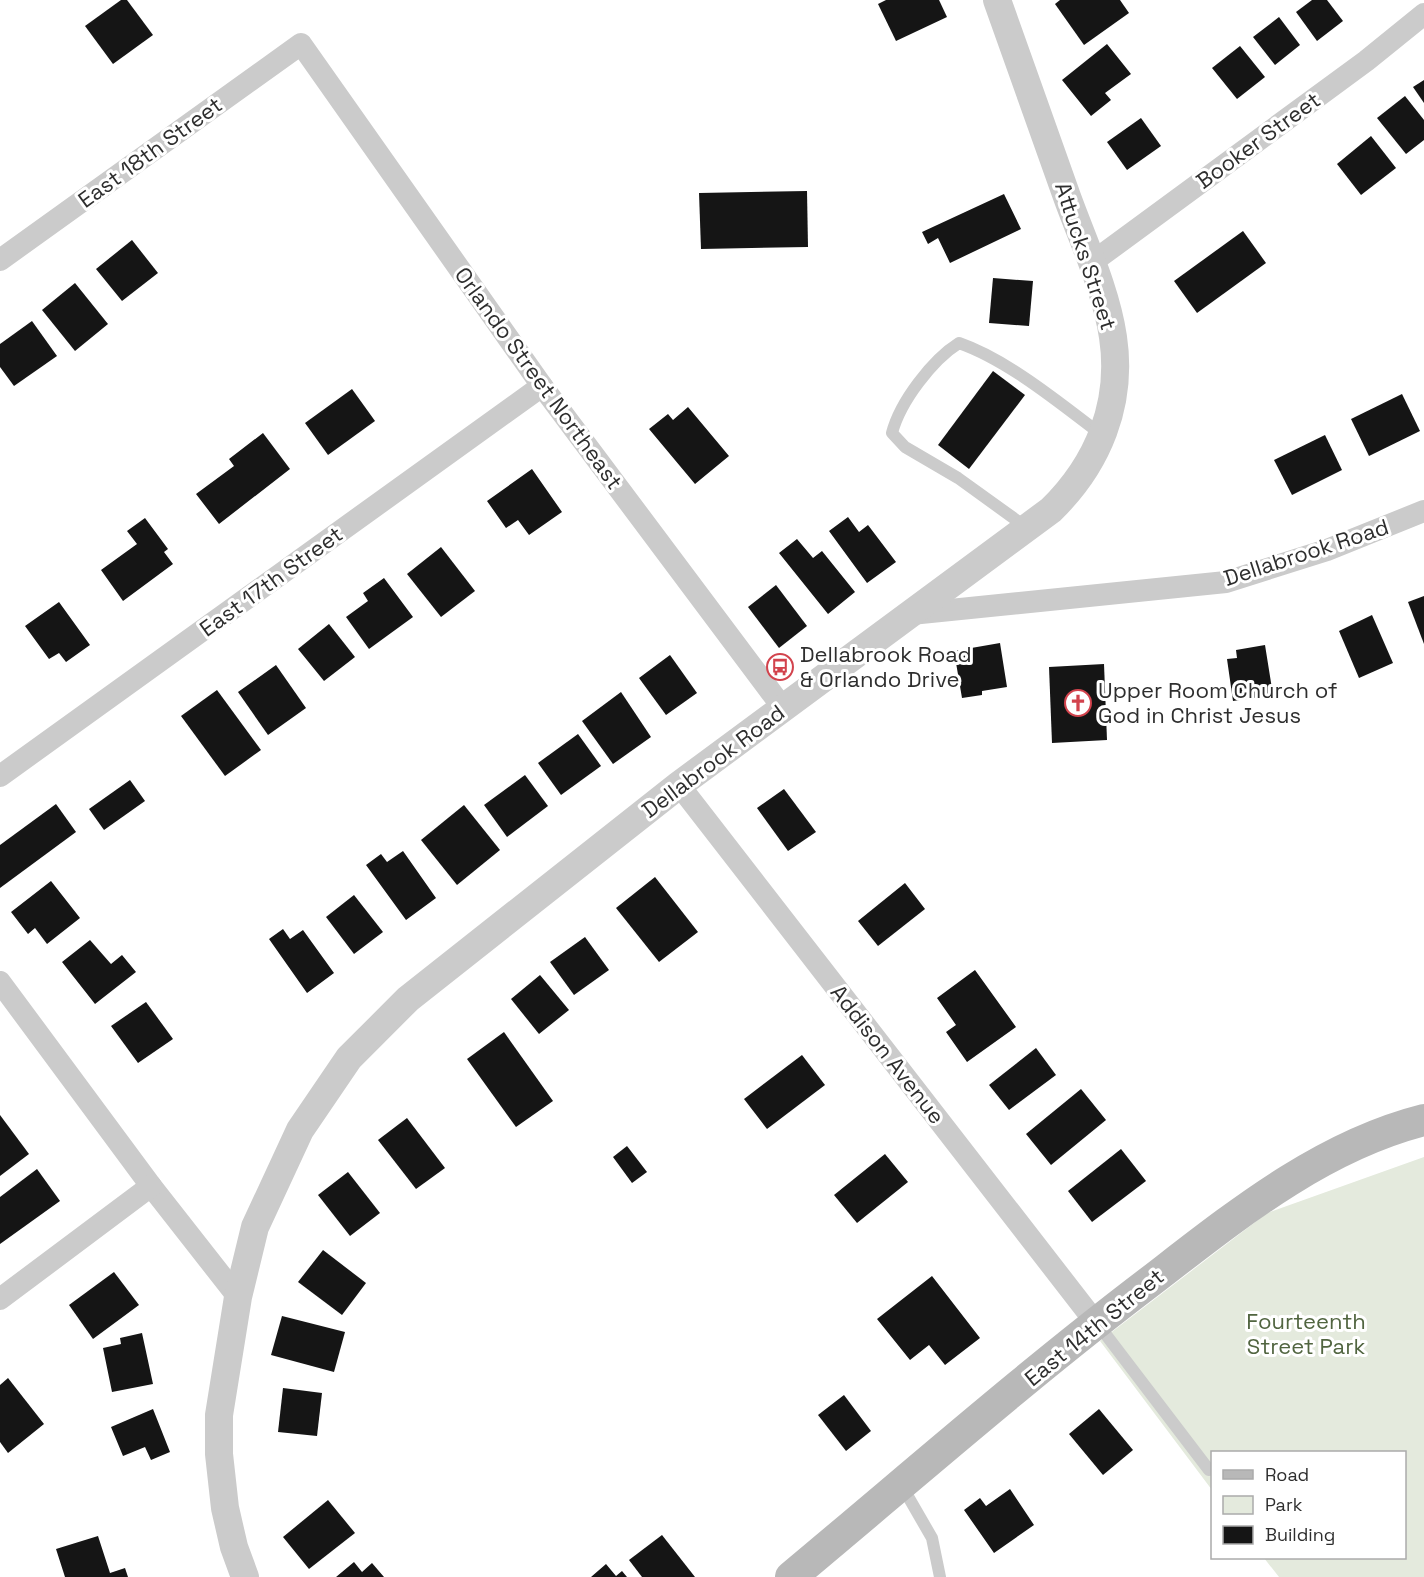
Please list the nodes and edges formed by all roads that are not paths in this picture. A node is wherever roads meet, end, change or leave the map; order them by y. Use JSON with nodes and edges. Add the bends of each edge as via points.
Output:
{"nodes":[{"id":1,"x":997,"y":0,"type":"edge"},
{"id":2,"x":1424,"y":14,"type":"edge"},
{"id":3,"x":301,"y":44,"type":"joint"},
{"id":4,"x":0,"y":260,"type":"edge"},
{"id":5,"x":1091,"y":263,"type":"junction"},
{"id":6,"x":542,"y":386,"type":"junction"},
{"id":7,"x":1103,"y":436,"type":"junction"},
{"id":8,"x":1424,"y":512,"type":"edge"},
{"id":9,"x":1027,"y":528,"type":"junction"},
{"id":10,"x":912,"y":614,"type":"junction"},
{"id":11,"x":783,"y":708,"type":"junction"},
{"id":12,"x":0,"y":776,"type":"edge"},
{"id":13,"x":680,"y":785,"type":"junction"},
{"id":14,"x":0,"y":982,"type":"edge"},
{"id":15,"x":1424,"y":1120,"type":"edge"},
{"id":16,"x":151,"y":1186,"type":"junction"},
{"id":17,"x":238,"y":1297,"type":"junction"},
{"id":18,"x":0,"y":1299,"type":"edge"},
{"id":19,"x":1096,"y":1323,"type":"junction"},
{"id":20,"x":1209,"y":1470,"type":"dead end"},
{"id":21,"x":901,"y":1485,"type":"junction"},
{"id":22,"x":245,"y":1577,"type":"edge"},
{"id":23,"x":791,"y":1577,"type":"edge"},
{"id":24,"x":940,"y":1577,"type":"edge"}],
"edges":[{"from":1,"to":5,"type":"street","name":"Attucks Street"},
{"from":2,"to":5,"type":"street","name":"Booker Street"},
{"from":3,"to":4,"type":"street","name":"East 18th Street"},
{"from":3,"to":6,"type":"street","name":"Orlando Street Northeast"},
{"from":5,"to":7,"type":"street","name":"Attucks Street","via":[[1108,315],[1115,356],[1114,393]]},
{"from":6,"to":11,"type":"street","name":"Orlando Street Northeast"},
{"from":6,"to":12,"type":"street","name":"East 17th Street"},
{"from":7,"to":9,"type":"street","name":"Attucks Street","via":[[1077,482],[1051,510]]},
{"from":7,"to":9,"type":"lane","via":[[1047,393],[978,350],[959,344],[946,351],[920,382],[895,418],[892,433],[905,447],[958,477]]},
{"from":8,"to":10,"type":"street","name":"Dellabrook Road","via":[[1327,550],[1226,582]]},
{"from":9,"to":10,"type":"street","name":"Attucks Street"},
{"from":10,"to":11,"type":"street","name":"Dellabrook Road"},
{"from":11,"to":13,"type":"street","name":"Dellabrook Road"},
{"from":13,"to":17,"type":"street","name":"Dellabrook Road","via":[[408,999],[349,1058],[300,1130],[255,1227]]},
{"from":13,"to":19,"type":"street","name":"Addison Avenue"},
{"from":14,"to":16,"type":"street"},
{"from":15,"to":19,"type":"main road","name":"East 14th Street","via":[[1362,1141],[1315,1165],[1247,1208]]},
{"from":16,"to":17,"type":"street"},
{"from":16,"to":18,"type":"street"},
{"from":17,"to":22,"type":"street","name":"Dellabrook Road","via":[[219,1415],[219,1454],[225,1508]]},
{"from":19,"to":20,"type":"lane"},
{"from":19,"to":21,"type":"main road","name":"East 14th Street"},
{"from":21,"to":23,"type":"main road","name":"East 14th Street"},
{"from":21,"to":24,"type":"lane","via":[[932,1538]]}]}
